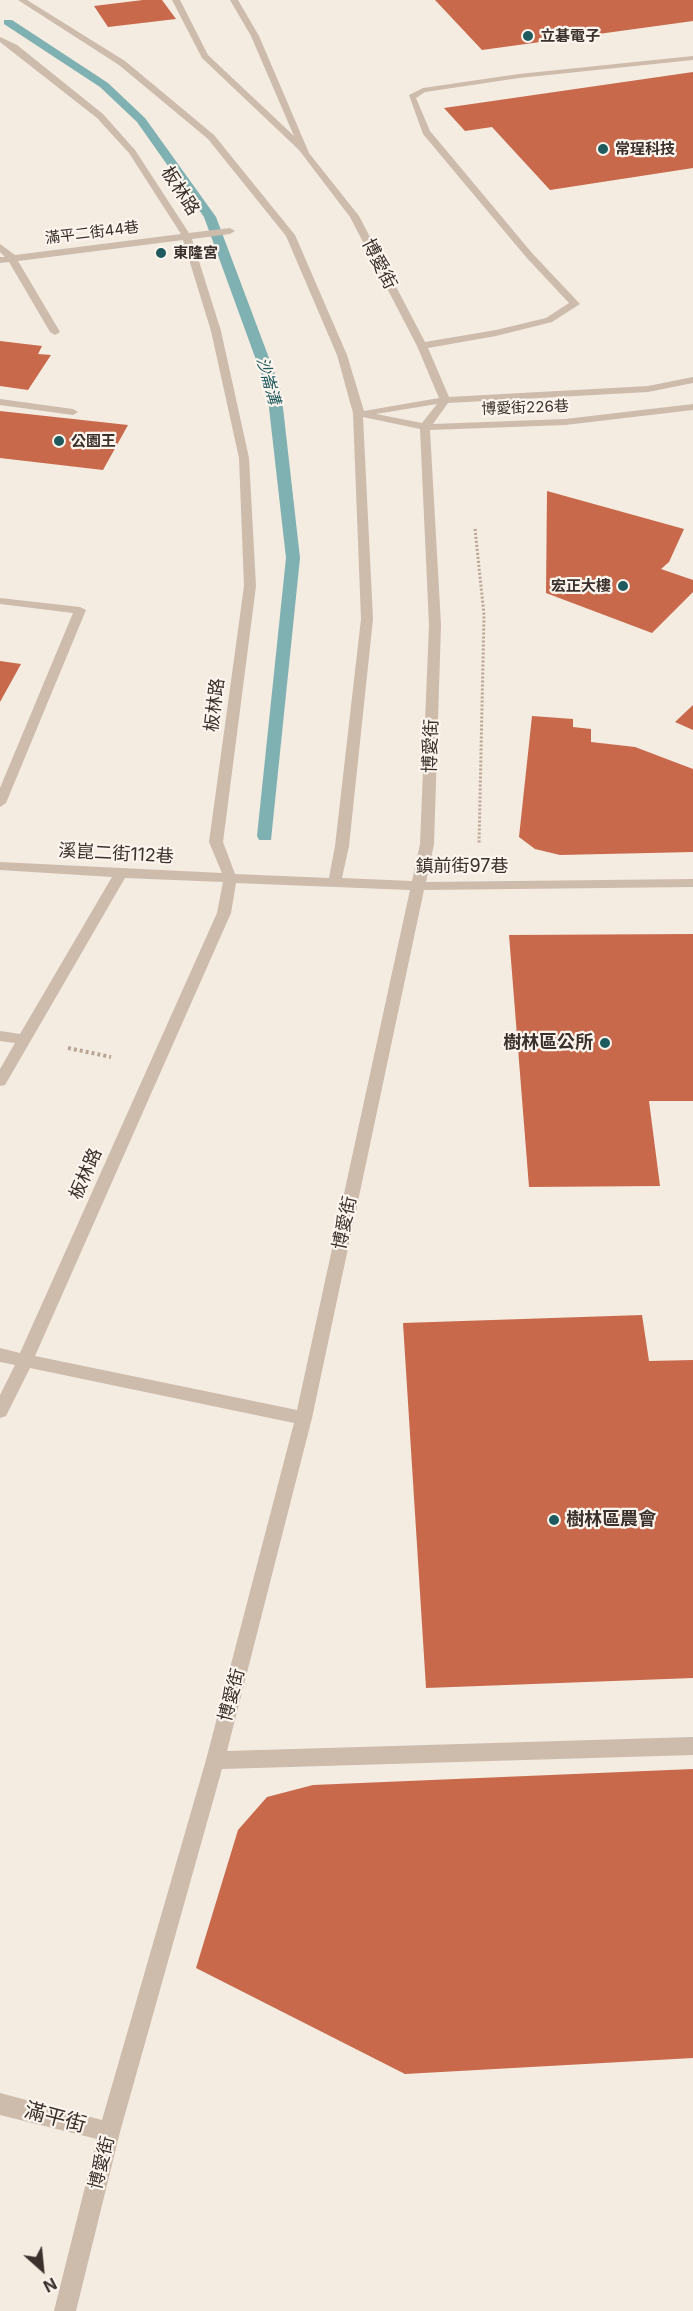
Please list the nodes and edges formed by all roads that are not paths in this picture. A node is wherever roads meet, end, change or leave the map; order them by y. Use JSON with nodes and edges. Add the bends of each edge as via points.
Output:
{"nodes":[{"id":1,"x":22,"y":0,"type":"edge"},
{"id":2,"x":176,"y":0,"type":"edge"},
{"id":3,"x":234,"y":0,"type":"edge"},
{"id":4,"x":0,"y":39,"type":"edge"},
{"id":5,"x":693,"y":58,"type":"edge"},
{"id":6,"x":305,"y":153,"type":"junction"},
{"id":7,"x":230,"y":231,"type":"dead end"},
{"id":8,"x":187,"y":237,"type":"junction"},
{"id":9,"x":0,"y":247,"type":"edge"},
{"id":10,"x":12,"y":258,"type":"junction"},
{"id":11,"x":0,"y":260,"type":"edge"},
{"id":12,"x":55,"y":332,"type":"dead end"},
{"id":13,"x":422,"y":346,"type":"junction"},
{"id":14,"x":693,"y":380,"type":"edge"},
{"id":15,"x":445,"y":400,"type":"junction"},
{"id":16,"x":0,"y":402,"type":"edge"},
{"id":17,"x":693,"y":407,"type":"edge"},
{"id":18,"x":73,"y":412,"type":"dead end"},
{"id":19,"x":358,"y":413,"type":"junction"},
{"id":20,"x":425,"y":427,"type":"junction"},
{"id":21,"x":0,"y":601,"type":"edge"},
{"id":22,"x":0,"y":802,"type":"edge"},
{"id":23,"x":0,"y":866,"type":"edge"},
{"id":24,"x":121,"y":873,"type":"junction"},
{"id":25,"x":230,"y":878,"type":"junction"},
{"id":26,"x":335,"y":882,"type":"junction"},
{"id":27,"x":693,"y":883,"type":"edge"},
{"id":28,"x":419,"y":886,"type":"junction"},
{"id":29,"x":0,"y":1036,"type":"edge"},
{"id":30,"x":23,"y":1039,"type":"junction"},
{"id":31,"x":0,"y":1081,"type":"edge"},
{"id":32,"x":0,"y":1355,"type":"edge"},
{"id":33,"x":25,"y":1360,"type":"junction"},
{"id":34,"x":0,"y":1411,"type":"edge"},
{"id":35,"x":304,"y":1418,"type":"junction"},
{"id":36,"x":693,"y":1746,"type":"edge"},
{"id":37,"x":215,"y":1760,"type":"junction"},
{"id":38,"x":0,"y":2104,"type":"edge"},
{"id":39,"x":109,"y":2132,"type":"junction"},
{"id":40,"x":65,"y":2311,"type":"edge"}],
"edges":[{"from":1,"to":19,"type":"street","via":[[122,63],[211,137],[290,235],[342,355]]},
{"from":2,"to":6,"type":"street","name":"博愛街","via":[[205,56]]},
{"from":3,"to":6,"type":"street","name":"博愛街","via":[[255,36]]},
{"from":4,"to":8,"type":"street","name":"板林路","via":[[100,116],[132,152]]},
{"from":5,"to":13,"type":"street","via":[[519,76],[423,90],[412,97],[426,132],[575,304],[549,320]]},
{"from":6,"to":13,"type":"street","name":"博愛街","via":[[354,216]]},
{"from":7,"to":8,"type":"street","name":"滿平二街44巷"},
{"from":8,"to":10,"type":"street","name":"滿平二街44巷"},
{"from":8,"to":25,"type":"street","name":"板林路","via":[[216,331],[244,458],[250,586],[216,843]]},
{"from":9,"to":10,"type":"street"},
{"from":10,"to":11,"type":"street","name":"滿平二街44巷"},
{"from":10,"to":12,"type":"street"},
{"from":13,"to":15,"type":"street","name":"博愛街"},
{"from":14,"to":15,"type":"street","via":[[648,389]]},
{"from":15,"to":19,"type":"street"},
{"from":15,"to":20,"type":"street"},
{"from":16,"to":18,"type":"street"},
{"from":17,"to":20,"type":"street","name":"博愛街226巷","via":[[565,422]]},
{"from":19,"to":20,"type":"street","name":"博愛街226巷"},
{"from":19,"to":26,"type":"street","via":[[368,619]]},
{"from":20,"to":28,"type":"street","name":"博愛街","via":[[435,625],[427,844]]},
{"from":21,"to":22,"type":"street","via":[[80,609]]},
{"from":23,"to":24,"type":"street","name":"溪崑二街112巷"},
{"from":24,"to":25,"type":"street","name":"溪崑二街112巷"},
{"from":24,"to":30,"type":"street"},
{"from":25,"to":26,"type":"street","name":"鎮前街97巷"},
{"from":25,"to":33,"type":"street","name":"板林路","via":[[224,913]]},
{"from":26,"to":28,"type":"street","name":"鎮前街97巷"},
{"from":27,"to":28,"type":"street","name":"鎮前街97巷"},
{"from":28,"to":35,"type":"street","name":"博愛街"},
{"from":29,"to":30,"type":"street"},
{"from":30,"to":31,"type":"street"},
{"from":32,"to":33,"type":"street"},
{"from":33,"to":34,"type":"street","name":"板林路"},
{"from":33,"to":35,"type":"street"},
{"from":35,"to":37,"type":"street","name":"博愛街"},
{"from":36,"to":37,"type":"street"},
{"from":37,"to":39,"type":"street","name":"博愛街"},
{"from":38,"to":39,"type":"street","name":"滿平街"},
{"from":39,"to":40,"type":"street","name":"博愛街"}]}
